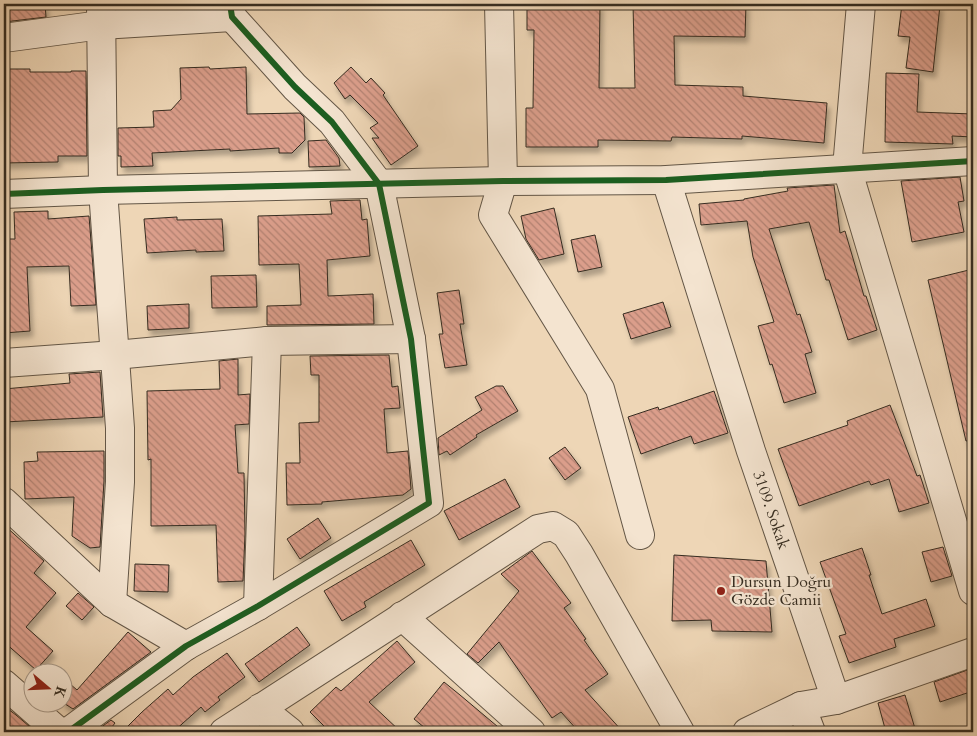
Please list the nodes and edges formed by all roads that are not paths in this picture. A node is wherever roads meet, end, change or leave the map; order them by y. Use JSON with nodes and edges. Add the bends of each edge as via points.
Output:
{"nodes":[{"id":1,"x":499,"y":4,"type":"edge"},
{"id":2,"x":861,"y":4,"type":"edge"},
{"id":3,"x":231,"y":10,"type":"edge"},
{"id":4,"x":101,"y":14,"type":"edge"},
{"id":5,"x":4,"y":38,"type":"edge"},
{"id":6,"x":973,"y":161,"type":"edge"},
{"id":7,"x":847,"y":168,"type":"junction"},
{"id":8,"x":666,"y":180,"type":"junction"},
{"id":9,"x":503,"y":181,"type":"junction"},
{"id":10,"x":379,"y":184,"type":"junction"},
{"id":11,"x":103,"y":190,"type":"junction"},
{"id":12,"x":4,"y":194,"type":"edge"},
{"id":13,"x":411,"y":340,"type":"junction"},
{"id":14,"x":266,"y":341,"type":"junction"},
{"id":15,"x":115,"y":355,"type":"junction"},
{"id":16,"x":4,"y":363,"type":"edge"},
{"id":17,"x":4,"y":502,"type":"edge"},
{"id":18,"x":640,"y":535,"type":"dead end"},
{"id":19,"x":973,"y":591,"type":"edge"},
{"id":20,"x":112,"y":603,"type":"junction"},
{"id":21,"x":258,"y":606,"type":"junction"},
{"id":22,"x":402,"y":616,"type":"junction"},
{"id":23,"x":186,"y":646,"type":"junction"},
{"id":24,"x":973,"y":652,"type":"edge"},
{"id":25,"x":4,"y":684,"type":"edge"},
{"id":26,"x":836,"y":700,"type":"junction"},
{"id":27,"x":801,"y":706,"type":"junction"},
{"id":28,"x":260,"y":708,"type":"junction"},
{"id":29,"x":58,"y":732,"type":"edge"},
{"id":30,"x":68,"y":732,"type":"edge"},
{"id":31,"x":224,"y":732,"type":"edge"},
{"id":32,"x":290,"y":732,"type":"edge"},
{"id":33,"x":531,"y":732,"type":"edge"},
{"id":34,"x":680,"y":732,"type":"edge"},
{"id":35,"x":747,"y":732,"type":"edge"},
{"id":36,"x":811,"y":732,"type":"edge"}],
"edges":[{"from":1,"to":9,"type":"street"},
{"from":2,"to":7,"type":"street"},
{"from":3,"to":4,"type":"street"},
{"from":3,"to":10,"type":"street","via":[[295,87],[332,122]]},
{"from":4,"to":5,"type":"street"},
{"from":4,"to":11,"type":"street"},
{"from":6,"to":7,"type":"street"},
{"from":7,"to":8,"type":"street"},
{"from":7,"to":19,"type":"street"},
{"from":8,"to":9,"type":"street"},
{"from":8,"to":26,"type":"street","name":"3109. Sokak","via":[[751,451]]},
{"from":9,"to":10,"type":"street"},
{"from":9,"to":18,"type":"street","via":[[493,215],[600,390]]},
{"from":10,"to":11,"type":"street"},
{"from":10,"to":13,"type":"street"},
{"from":11,"to":12,"type":"street"},
{"from":11,"to":15,"type":"street"},
{"from":13,"to":14,"type":"street"},
{"from":13,"to":21,"type":"street","via":[[429,502]]},
{"from":14,"to":15,"type":"street"},
{"from":14,"to":21,"type":"street"},
{"from":15,"to":16,"type":"street"},
{"from":15,"to":20,"type":"street","via":[[120,482]]},
{"from":17,"to":20,"type":"street"},
{"from":20,"to":23,"type":"street"},
{"from":21,"to":23,"type":"street"},
{"from":22,"to":28,"type":"street"},
{"from":22,"to":33,"type":"street"},
{"from":22,"to":34,"type":"street","via":[[538,529],[554,526],[566,534],[579,554]]},
{"from":23,"to":30,"type":"street"},
{"from":24,"to":26,"type":"street"},
{"from":25,"to":29,"type":"street"},
{"from":26,"to":27,"type":"street"},
{"from":27,"to":35,"type":"street"},
{"from":27,"to":36,"type":"street"},
{"from":28,"to":31,"type":"street"},
{"from":28,"to":32,"type":"street"}]}
